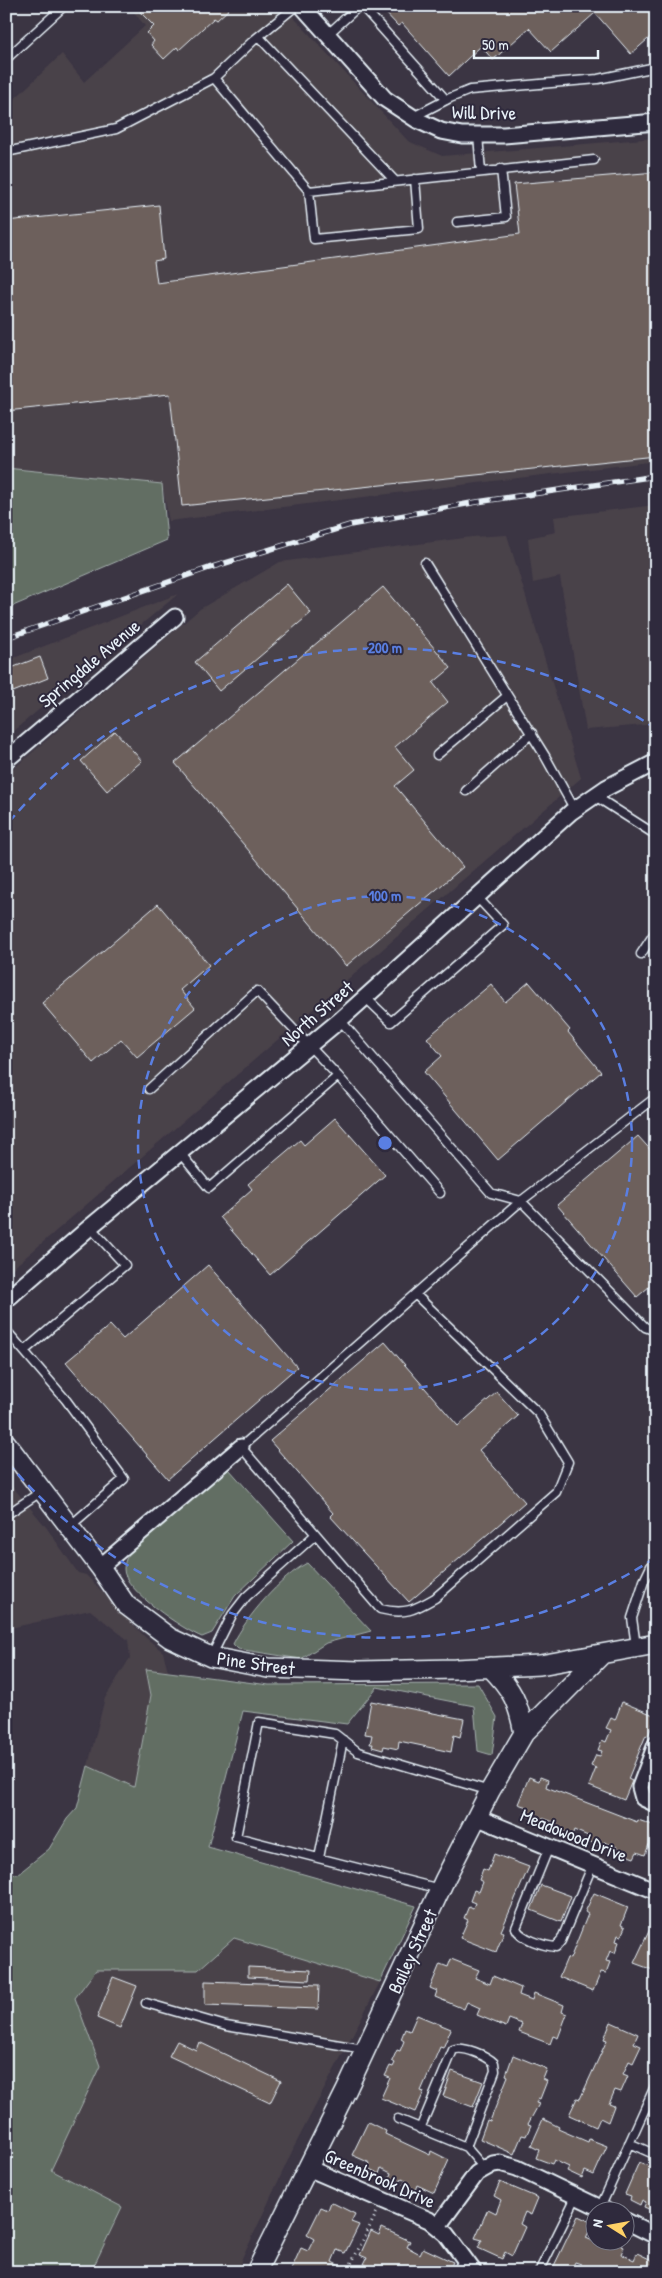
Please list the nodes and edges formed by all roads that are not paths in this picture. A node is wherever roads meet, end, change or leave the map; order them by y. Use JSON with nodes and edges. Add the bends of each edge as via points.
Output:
{"nodes":[{"id":1,"x":64,"y":6,"type":"edge"},
{"id":2,"x":361,"y":6,"type":"edge"},
{"id":3,"x":305,"y":8,"type":"edge"},
{"id":4,"x":327,"y":35,"type":"junction"},
{"id":5,"x":259,"y":37,"type":"junction"},
{"id":6,"x":6,"y":59,"type":"edge"},
{"id":7,"x":656,"y":67,"type":"edge"},
{"id":8,"x":214,"y":78,"type":"junction"},
{"id":9,"x":446,"y":100,"type":"junction"},
{"id":10,"x":413,"y":118,"type":"junction"},
{"id":11,"x":656,"y":122,"type":"edge"},
{"id":12,"x":478,"y":135,"type":"junction"},
{"id":13,"x":6,"y":152,"type":"edge"},
{"id":14,"x":594,"y":160,"type":"dead end"},
{"id":15,"x":501,"y":170,"type":"junction"},
{"id":16,"x":481,"y":172,"type":"junction"},
{"id":17,"x":415,"y":178,"type":"junction"},
{"id":18,"x":395,"y":181,"type":"junction"},
{"id":19,"x":309,"y":191,"type":"junction"},
{"id":20,"x":457,"y":222,"type":"dead end"},
{"id":21,"x":426,"y":563,"type":"dead end"},
{"id":22,"x":174,"y":617,"type":"dead end"},
{"id":23,"x":507,"y":696,"type":"junction"},
{"id":24,"x":532,"y":734,"type":"junction"},
{"id":25,"x":437,"y":755,"type":"dead end"},
{"id":26,"x":6,"y":760,"type":"edge"},
{"id":27,"x":656,"y":762,"type":"edge"},
{"id":28,"x":466,"y":792,"type":"dead end"},
{"id":29,"x":595,"y":796,"type":"junction"},
{"id":30,"x":574,"y":810,"type":"junction"},
{"id":31,"x":656,"y":835,"type":"edge"},
{"id":32,"x":477,"y":897,"type":"junction"},
{"id":33,"x":656,"y":931,"type":"edge"},
{"id":34,"x":641,"y":954,"type":"dead end"},
{"id":35,"x":365,"y":997,"type":"junction"},
{"id":36,"x":340,"y":1020,"type":"junction"},
{"id":37,"x":310,"y":1045,"type":"junction"},
{"id":38,"x":338,"y":1076,"type":"junction"},
{"id":39,"x":150,"y":1089,"type":"dead end"},
{"id":40,"x":656,"y":1099,"type":"edge"},
{"id":41,"x":180,"y":1153,"type":"junction"},
{"id":42,"x":440,"y":1193,"type":"dead end"},
{"id":43,"x":521,"y":1201,"type":"junction"},
{"id":44,"x":90,"y":1228,"type":"junction"},
{"id":45,"x":416,"y":1294,"type":"junction"},
{"id":46,"x":6,"y":1300,"type":"edge"},
{"id":47,"x":6,"y":1330,"type":"edge"},
{"id":48,"x":656,"y":1331,"type":"edge"},
{"id":49,"x":24,"y":1351,"type":"junction"},
{"id":50,"x":6,"y":1443,"type":"edge"},
{"id":51,"x":241,"y":1447,"type":"junction"},
{"id":52,"x":42,"y":1491,"type":"junction"},
{"id":53,"x":6,"y":1515,"type":"edge"},
{"id":54,"x":69,"y":1527,"type":"junction"},
{"id":55,"x":315,"y":1535,"type":"junction"},
{"id":56,"x":656,"y":1556,"type":"edge"},
{"id":57,"x":100,"y":1567,"type":"junction"},
{"id":58,"x":656,"y":1644,"type":"edge"},
{"id":59,"x":636,"y":1646,"type":"junction"},
{"id":60,"x":602,"y":1654,"type":"junction"},
{"id":61,"x":211,"y":1657,"type":"junction"},
{"id":62,"x":490,"y":1667,"type":"junction"},
{"id":63,"x":524,"y":1733,"type":"junction"},
{"id":64,"x":342,"y":1740,"type":"junction"},
{"id":65,"x":656,"y":1744,"type":"edge"},
{"id":66,"x":490,"y":1791,"type":"junction"},
{"id":67,"x":656,"y":1804,"type":"edge"},
{"id":68,"x":476,"y":1817,"type":"junction"},
{"id":69,"x":549,"y":1847,"type":"junction"},
{"id":70,"x":319,"y":1858,"type":"junction"},
{"id":71,"x":593,"y":1864,"type":"junction"},
{"id":72,"x":440,"y":1889,"type":"junction"},
{"id":73,"x":655,"y":1889,"type":"edge"},
{"id":74,"x":146,"y":2003,"type":"dead end"},
{"id":75,"x":366,"y":2049,"type":"junction"},
{"id":76,"x":656,"y":2084,"type":"edge"},
{"id":77,"x":398,"y":2120,"type":"dead end"},
{"id":78,"x":420,"y":2129,"type":"junction"},
{"id":79,"x":629,"y":2143,"type":"junction"},
{"id":80,"x":466,"y":2147,"type":"junction"},
{"id":81,"x":656,"y":2155,"type":"edge"},
{"id":82,"x":308,"y":2168,"type":"junction"},
{"id":83,"x":484,"y":2168,"type":"junction"},
{"id":84,"x":576,"y":2197,"type":"junction"},
{"id":85,"x":606,"y":2200,"type":"edge"},
{"id":86,"x":584,"y":2201,"type":"edge"},
{"id":87,"x":634,"y":2225,"type":"edge"},
{"id":88,"x":438,"y":2226,"type":"junction"},
{"id":89,"x":656,"y":2236,"type":"edge"},
{"id":90,"x":464,"y":2258,"type":"junction"},
{"id":91,"x":256,"y":2272,"type":"edge"},
{"id":92,"x":457,"y":2272,"type":"edge"},
{"id":93,"x":474,"y":2272,"type":"edge"},
{"id":94,"x":539,"y":2272,"type":"edge"}],
"edges":[{"from":1,"to":6,"type":"lane"},
{"from":2,"to":4,"type":"lane"},
{"from":2,"to":9,"type":"lane"},
{"from":3,"to":4,"type":"street","name":"Will Drive"},
{"from":3,"to":5,"type":"lane"},
{"from":4,"to":10,"type":"street","name":"Will Drive","via":[[385,99]]},
{"from":5,"to":8,"type":"lane"},
{"from":5,"to":18,"type":"lane"},
{"from":7,"to":9,"type":"lane","via":[[598,79],[470,90]]},
{"from":8,"to":13,"type":"lane","via":[[116,129]]},
{"from":8,"to":19,"type":"lane"},
{"from":9,"to":10,"type":"lane"},
{"from":10,"to":12,"type":"street","name":"Will Drive","via":[[441,131]]},
{"from":11,"to":12,"type":"street","name":"Will Drive"},
{"from":12,"to":16,"type":"lane"},
{"from":14,"to":15,"type":"lane"},
{"from":15,"to":16,"type":"lane"},
{"from":15,"to":20,"type":"lane","via":[[506,217]]},
{"from":16,"to":17,"type":"lane"},
{"from":17,"to":18,"type":"lane"},
{"from":17,"to":19,"type":"lane","via":[[419,229],[314,239]]},
{"from":18,"to":19,"type":"lane"},
{"from":21,"to":23,"type":"lane"},
{"from":22,"to":26,"type":"street","name":"Springdale Avenue"},
{"from":23,"to":24,"type":"lane"},
{"from":23,"to":25,"type":"lane"},
{"from":24,"to":28,"type":"lane"},
{"from":24,"to":30,"type":"lane"},
{"from":27,"to":29,"type":"street","name":"North Street"},
{"from":29,"to":30,"type":"street","name":"North Street"},
{"from":29,"to":31,"type":"lane"},
{"from":30,"to":32,"type":"street","name":"North Street"},
{"from":32,"to":35,"type":"street","name":"North Street"},
{"from":32,"to":35,"type":"lane","via":[[503,925],[391,1022]]},
{"from":33,"to":34,"type":"lane"},
{"from":35,"to":36,"type":"street","name":"North Street"},
{"from":36,"to":37,"type":"street","name":"North Street"},
{"from":36,"to":43,"type":"lane","via":[[491,1193]]},
{"from":37,"to":38,"type":"lane"},
{"from":37,"to":39,"type":"lane","via":[[257,991]]},
{"from":37,"to":41,"type":"street","name":"North Street"},
{"from":38,"to":41,"type":"lane","via":[[209,1188]]},
{"from":38,"to":42,"type":"lane"},
{"from":40,"to":43,"type":"lane"},
{"from":41,"to":44,"type":"street","name":"North Street"},
{"from":43,"to":45,"type":"lane"},
{"from":43,"to":48,"type":"lane","via":[[645,1327]]},
{"from":44,"to":46,"type":"street","name":"North Street"},
{"from":44,"to":49,"type":"lane","via":[[125,1265]]},
{"from":45,"to":51,"type":"lane"},
{"from":45,"to":55,"type":"lane","via":[[539,1414],[568,1462],[556,1492],[435,1598],[412,1611],[396,1613],[380,1609]]},
{"from":47,"to":49,"type":"lane"},
{"from":49,"to":54,"type":"lane","via":[[66,1400],[124,1479]]},
{"from":50,"to":52,"type":"street","name":"Pine Street"},
{"from":51,"to":55,"type":"lane"},
{"from":51,"to":57,"type":"street"},
{"from":52,"to":53,"type":"lane"},
{"from":52,"to":54,"type":"street","name":"Pine Street"},
{"from":54,"to":57,"type":"street","name":"Pine Street"},
{"from":55,"to":61,"type":"lane","via":[[246,1597],[232,1615]]},
{"from":56,"to":59,"type":"lane","via":[[632,1618]]},
{"from":57,"to":61,"type":"street","name":"Pine Street","via":[[126,1605],[170,1638]]},
{"from":58,"to":59,"type":"street","name":"Pine Street"},
{"from":59,"to":60,"type":"street","name":"Pine Street"},
{"from":60,"to":62,"type":"street","name":"Pine Street","via":[[540,1665]]},
{"from":60,"to":63,"type":"street","name":"Bailey Street"},
{"from":61,"to":62,"type":"street","name":"Pine Street","via":[[286,1669],[359,1671]]},
{"from":62,"to":63,"type":"street","via":[[504,1681],[518,1704]]},
{"from":63,"to":66,"type":"street","name":"Bailey Street"},
{"from":64,"to":66,"type":"lane","via":[[358,1752]]},
{"from":64,"to":70,"type":"lane"},
{"from":64,"to":70,"type":"lane","via":[[335,1734],[258,1722],[236,1837]]},
{"from":65,"to":67,"type":"street","via":[[640,1787],[643,1798]]},
{"from":66,"to":68,"type":"street","name":"Bailey Street"},
{"from":68,"to":69,"type":"street","name":"Meadowood Drive"},
{"from":68,"to":72,"type":"street","name":"Bailey Street"},
{"from":69,"to":71,"type":"street","name":"Meadowood Drive"},
{"from":69,"to":71,"type":"lane","via":[[516,1928],[523,1936],[548,1946],[556,1948],[561,1942]]},
{"from":70,"to":72,"type":"lane"},
{"from":71,"to":73,"type":"street","name":"Meadowood Drive"},
{"from":72,"to":75,"type":"street","name":"Bailey Street"},
{"from":74,"to":75,"type":"lane","via":[[226,2026]]},
{"from":75,"to":82,"type":"street","name":"Bailey Street"},
{"from":76,"to":79,"type":"lane"},
{"from":77,"to":78,"type":"lane"},
{"from":78,"to":80,"type":"lane"},
{"from":78,"to":80,"type":"lane","via":[[452,2050],[460,2048],[488,2059],[494,2063],[495,2071]]},
{"from":79,"to":81,"type":"lane"},
{"from":79,"to":85,"type":"lane"},
{"from":80,"to":83,"type":"lane"},
{"from":82,"to":88,"type":"street","name":"Greenbrook Drive"},
{"from":82,"to":91,"type":"street","name":"Bailey Street"},
{"from":83,"to":84,"type":"street","via":[[493,2164],[509,2165]]},
{"from":83,"to":88,"type":"street"},
{"from":84,"to":86,"type":"street"},
{"from":84,"to":94,"type":"lane"},
{"from":87,"to":89,"type":"street"},
{"from":88,"to":90,"type":"street","name":"Greenbrook Drive"},
{"from":90,"to":92,"type":"lane"},
{"from":90,"to":93,"type":"street","name":"Greenbrook Drive"}]}
